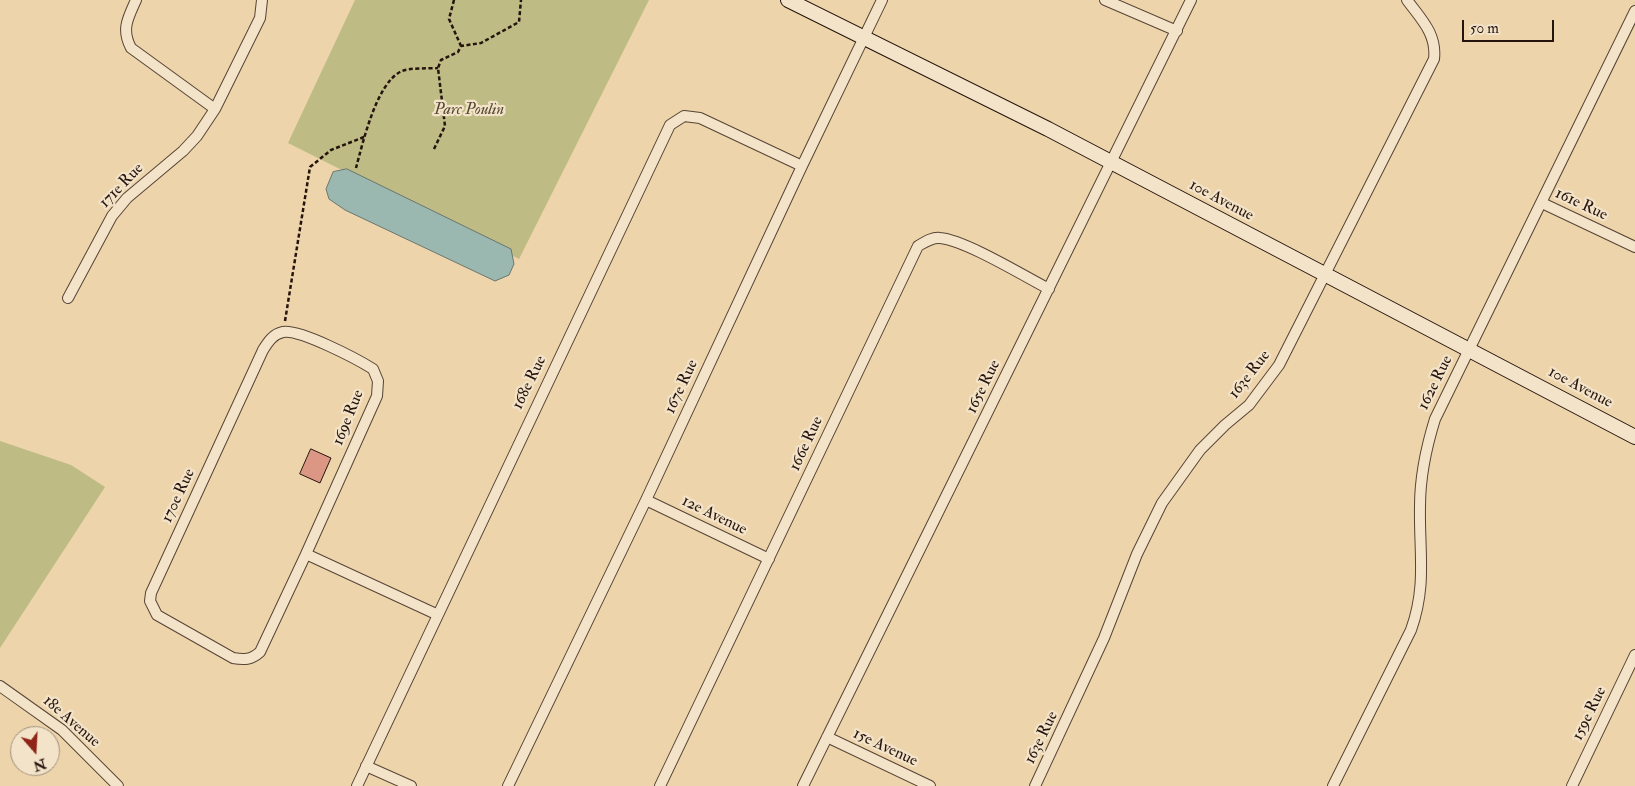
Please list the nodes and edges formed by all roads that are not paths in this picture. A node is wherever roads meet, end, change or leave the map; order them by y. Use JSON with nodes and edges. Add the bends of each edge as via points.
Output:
{"nodes":[{"id":1,"x":136,"y":0,"type":"edge"},
{"id":2,"x":262,"y":0,"type":"edge"},
{"id":3,"x":788,"y":0,"type":"edge"},
{"id":4,"x":882,"y":0,"type":"edge"},
{"id":5,"x":1105,"y":0,"type":"edge"},
{"id":6,"x":1191,"y":0,"type":"edge"},
{"id":7,"x":1407,"y":0,"type":"edge"},
{"id":8,"x":1635,"y":10,"type":"edge"},
{"id":9,"x":1177,"y":31,"type":"junction"},
{"id":10,"x":864,"y":38,"type":"junction"},
{"id":11,"x":215,"y":108,"type":"junction"},
{"id":12,"x":1111,"y":163,"type":"junction"},
{"id":13,"x":802,"y":166,"type":"junction"},
{"id":14,"x":1542,"y":203,"type":"junction"},
{"id":15,"x":1635,"y":247,"type":"edge"},
{"id":16,"x":1324,"y":274,"type":"junction"},
{"id":17,"x":1049,"y":289,"type":"junction"},
{"id":18,"x":68,"y":298,"type":"dead end"},
{"id":19,"x":284,"y":332,"type":"joint"},
{"id":20,"x":1469,"y":350,"type":"junction"},
{"id":21,"x":1635,"y":437,"type":"edge"},
{"id":22,"x":646,"y":500,"type":"junction"},
{"id":23,"x":306,"y":554,"type":"junction"},
{"id":24,"x":770,"y":560,"type":"junction"},
{"id":25,"x":436,"y":614,"type":"junction"},
{"id":26,"x":1635,"y":655,"type":"edge"},
{"id":27,"x":232,"y":658,"type":"joint"},
{"id":28,"x":0,"y":686,"type":"edge"},
{"id":29,"x":827,"y":737,"type":"junction"},
{"id":30,"x":366,"y":766,"type":"junction"},
{"id":31,"x":118,"y":786,"type":"edge"},
{"id":32,"x":356,"y":786,"type":"edge"},
{"id":33,"x":411,"y":786,"type":"edge"},
{"id":34,"x":508,"y":786,"type":"edge"},
{"id":35,"x":660,"y":786,"type":"edge"},
{"id":36,"x":803,"y":786,"type":"edge"},
{"id":37,"x":930,"y":786,"type":"edge"},
{"id":38,"x":1035,"y":786,"type":"edge"},
{"id":39,"x":1333,"y":786,"type":"edge"},
{"id":40,"x":1572,"y":786,"type":"edge"}],
"edges":[{"from":1,"to":11,"type":"street","via":[[124,33],[131,48]]},
{"from":2,"to":11,"type":"street","name":"171e Rue","via":[[260,18]]},
{"from":3,"to":10,"type":"street","name":"10e Avenue"},
{"from":4,"to":10,"type":"street","name":"167e Rue"},
{"from":5,"to":9,"type":"street"},
{"from":6,"to":9,"type":"street","name":"165e Rue"},
{"from":7,"to":16,"type":"street","name":"163e Rue","via":[[1431,32],[1436,46],[1434,59]]},
{"from":8,"to":14,"type":"street","name":"162e Rue"},
{"from":9,"to":12,"type":"street","name":"165e Rue"},
{"from":10,"to":12,"type":"street","name":"10e Avenue"},
{"from":10,"to":13,"type":"street","name":"167e Rue"},
{"from":11,"to":18,"type":"street","name":"171e Rue","via":[[183,151],[127,198],[112,216]]},
{"from":12,"to":16,"type":"street","name":"10e Avenue"},
{"from":12,"to":17,"type":"street","name":"165e Rue"},
{"from":13,"to":22,"type":"street","name":"167e Rue"},
{"from":13,"to":25,"type":"street","name":"168e Rue","via":[[700,118],[684,116],[670,125]]},
{"from":14,"to":15,"type":"street","name":"161e Rue"},
{"from":14,"to":20,"type":"street","name":"162e Rue"},
{"from":16,"to":20,"type":"street","name":"10e Avenue"},
{"from":16,"to":38,"type":"street","name":"163e Rue","via":[[1279,365],[1249,405],[1224,424],[1200,450],[1162,503],[1137,554],[1101,647]]},
{"from":17,"to":24,"type":"street","name":"166e Rue","via":[[956,241],[938,238],[926,240],[918,246]]},
{"from":17,"to":29,"type":"street","name":"165e Rue"},
{"from":19,"to":23,"type":"street","name":"169e Rue","via":[[298,333],[374,369],[378,381],[377,396]]},
{"from":19,"to":27,"type":"street","name":"170e Rue","via":[[272,337],[263,350],[151,593],[150,601],[157,615]]},
{"from":20,"to":21,"type":"street","name":"10e Avenue"},
{"from":20,"to":39,"type":"street","name":"162e Rue","via":[[1435,419],[1423,463],[1420,506],[1422,591],[1418,610]]},
{"from":22,"to":24,"type":"street","name":"12e Avenue"},
{"from":22,"to":34,"type":"street","name":"167e Rue"},
{"from":23,"to":25,"type":"street"},
{"from":23,"to":27,"type":"street","name":"169e Rue","via":[[260,652],[244,660]]},
{"from":24,"to":35,"type":"street","name":"166e Rue"},
{"from":25,"to":30,"type":"street","name":"168e Rue"},
{"from":26,"to":40,"type":"street","name":"159e Rue"},
{"from":28,"to":31,"type":"street","name":"18e Avenue","via":[[62,730]]},
{"from":29,"to":36,"type":"street","name":"165e Rue"},
{"from":29,"to":37,"type":"street","name":"15e Avenue"},
{"from":30,"to":32,"type":"street","name":"168e Rue"},
{"from":30,"to":33,"type":"street"}]}
